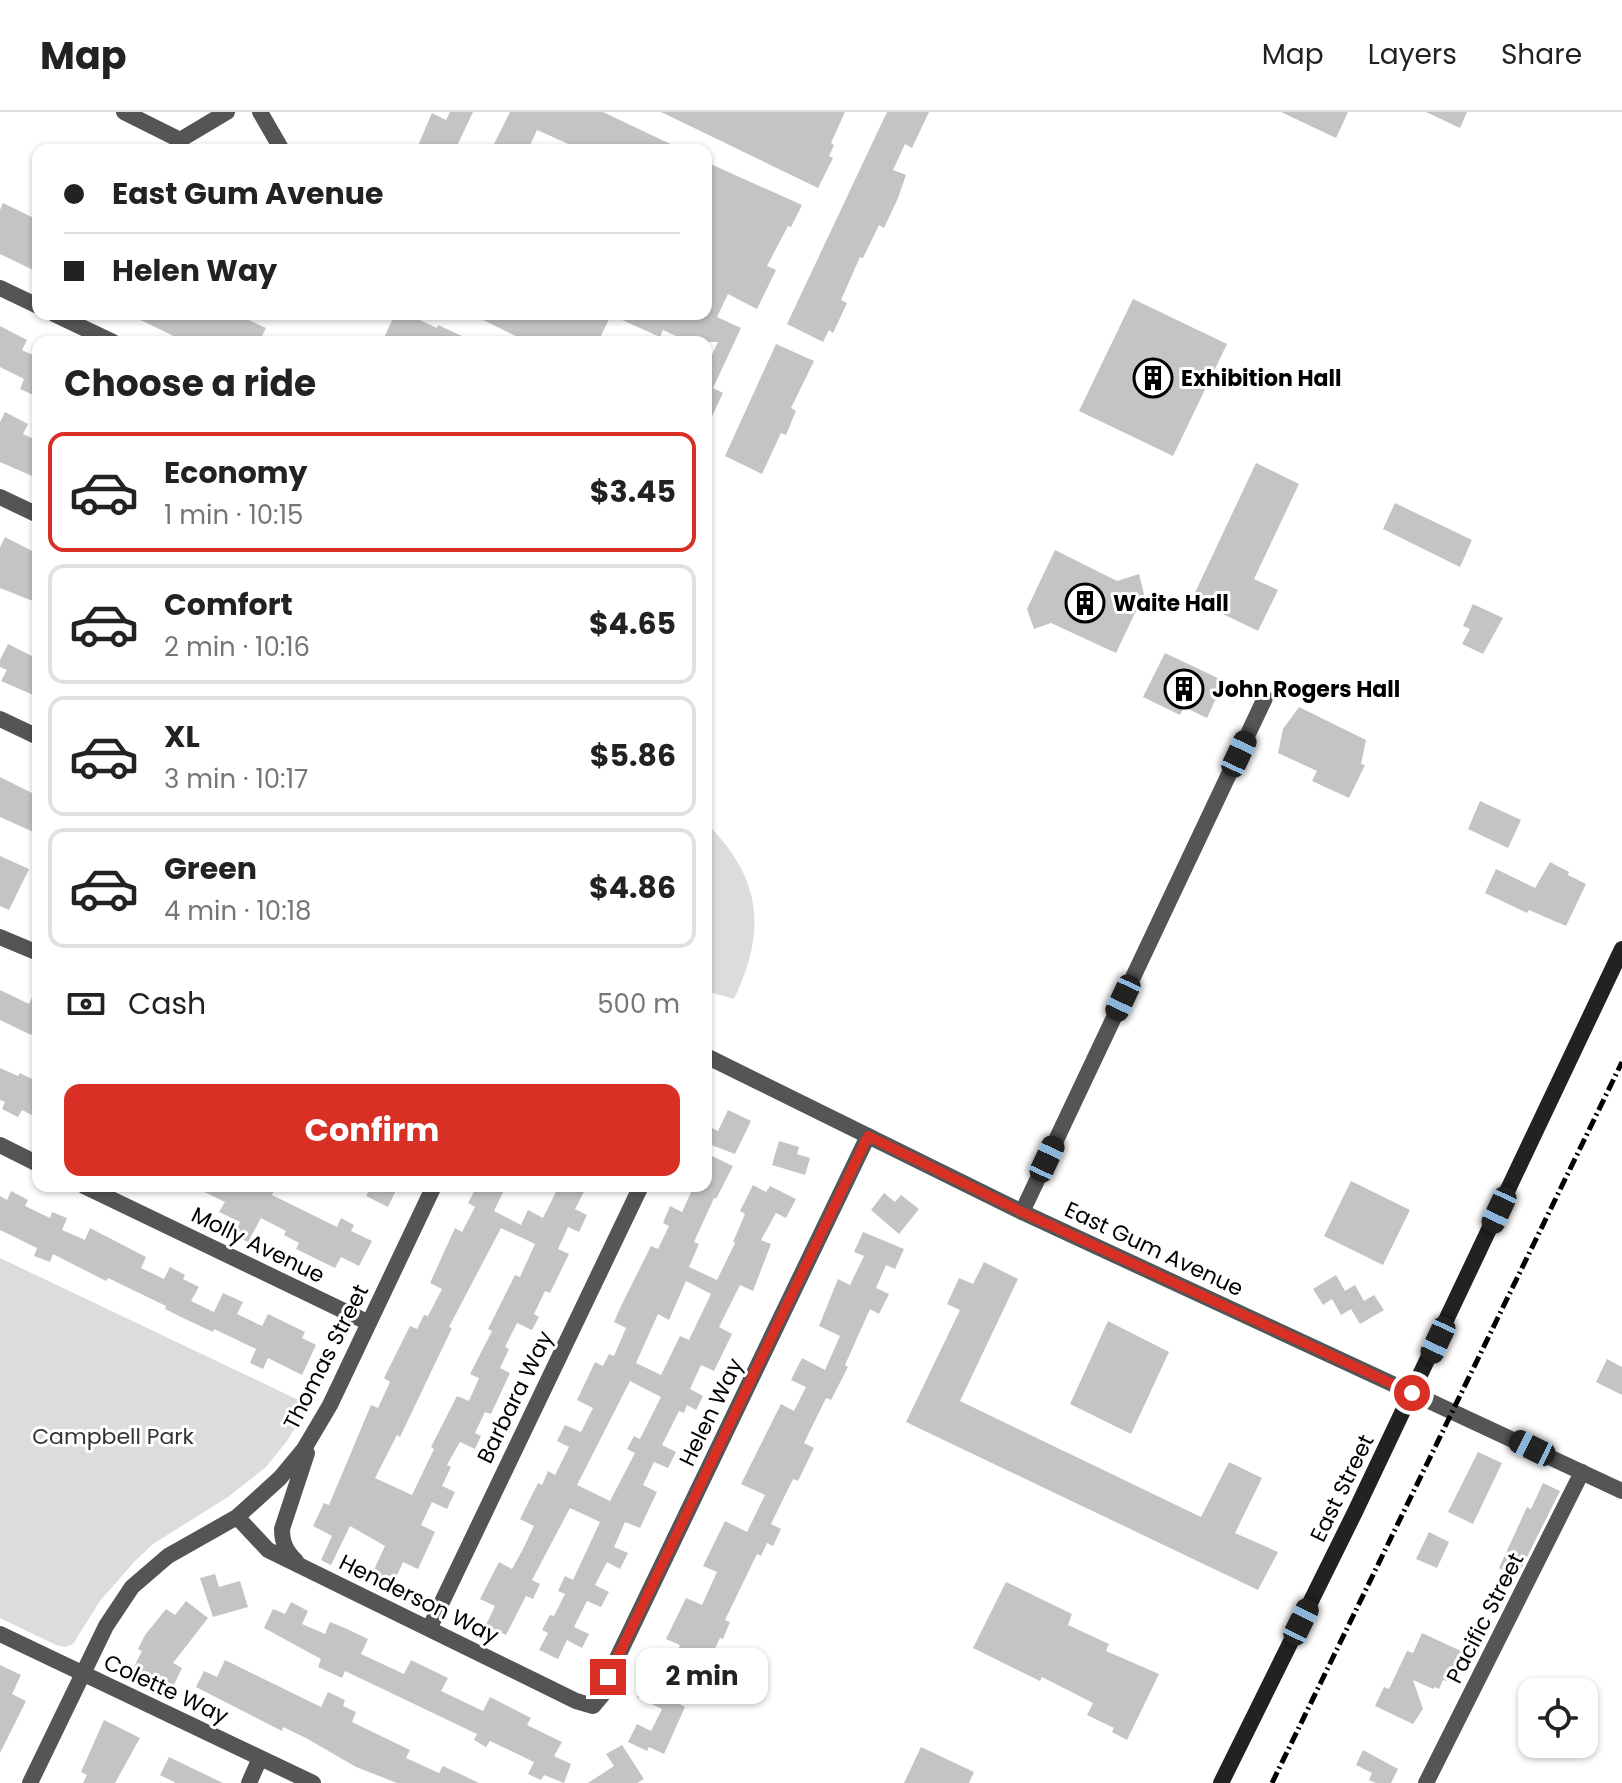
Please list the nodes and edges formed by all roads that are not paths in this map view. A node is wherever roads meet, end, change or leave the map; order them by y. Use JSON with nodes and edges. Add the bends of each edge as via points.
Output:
{"nodes":[{"id":1,"x":124,"y":112,"type":"edge"},
{"id":2,"x":227,"y":112,"type":"edge"},
{"id":3,"x":260,"y":112,"type":"edge"},
{"id":4,"x":176,"y":144,"type":"edge"},
{"id":5,"x":179,"y":144,"type":"edge"},
{"id":6,"x":279,"y":144,"type":"edge"},
{"id":7,"x":0,"y":288,"type":"edge"},
{"id":8,"x":32,"y":303,"type":"edge"},
{"id":9,"x":67,"y":320,"type":"edge"},
{"id":10,"x":100,"y":336,"type":"edge"},
{"id":11,"x":0,"y":497,"type":"edge"},
{"id":12,"x":32,"y":512,"type":"edge"},
{"id":13,"x":1265,"y":698,"type":"dead end"},
{"id":14,"x":0,"y":719,"type":"edge"},
{"id":15,"x":32,"y":734,"type":"edge"},
{"id":16,"x":5,"y":939,"type":"edge"},
{"id":17,"x":1622,"y":949,"type":"edge"},
{"id":18,"x":32,"y":950,"type":"edge"},
{"id":19,"x":712,"y":1059,"type":"edge"},
{"id":20,"x":868,"y":1136,"type":"junction"},
{"id":21,"x":0,"y":1145,"type":"edge"},
{"id":22,"x":32,"y":1161,"type":"edge"},
{"id":23,"x":96,"y":1192,"type":"edge"},
{"id":24,"x":431,"y":1192,"type":"edge"},
{"id":25,"x":638,"y":1192,"type":"edge"},
{"id":26,"x":1022,"y":1212,"type":"junction"},
{"id":27,"x":369,"y":1323,"type":"junction"},
{"id":28,"x":1412,"y":1393,"type":"junction"},
{"id":29,"x":312,"y":1437,"type":"junction"},
{"id":30,"x":1582,"y":1472,"type":"junction"},
{"id":31,"x":1622,"y":1491,"type":"edge"},
{"id":32,"x":237,"y":1517,"type":"junction"},
{"id":33,"x":303,"y":1567,"type":"junction"},
{"id":34,"x":430,"y":1627,"type":"junction"},
{"id":35,"x":0,"y":1634,"type":"edge"},
{"id":36,"x":83,"y":1673,"type":"junction"},
{"id":37,"x":593,"y":1706,"type":"joint"},
{"id":38,"x":260,"y":1758,"type":"junction"},
{"id":39,"x":30,"y":1783,"type":"edge"},
{"id":40,"x":249,"y":1783,"type":"edge"},
{"id":41,"x":313,"y":1783,"type":"edge"},
{"id":42,"x":1221,"y":1783,"type":"edge"},
{"id":43,"x":1426,"y":1783,"type":"edge"}],
"edges":[{"from":1,"to":4,"type":"street"},
{"from":2,"to":5,"type":"street"},
{"from":3,"to":6,"type":"street"},
{"from":7,"to":8,"type":"street"},
{"from":9,"to":10,"type":"street"},
{"from":11,"to":12,"type":"street"},
{"from":13,"to":26,"type":"street"},
{"from":14,"to":15,"type":"street"},
{"from":16,"to":18,"type":"street"},
{"from":17,"to":28,"type":"main road","name":"East Street"},
{"from":19,"to":20,"type":"street","name":"East Gum Avenue"},
{"from":20,"to":26,"type":"street","name":"East Gum Avenue"},
{"from":20,"to":37,"type":"street","name":"Helen Way","via":[[604,1693]]},
{"from":21,"to":22,"type":"street"},
{"from":23,"to":27,"type":"street","name":"Molly Avenue"},
{"from":24,"to":27,"type":"street","name":"Thomas Street"},
{"from":25,"to":34,"type":"street","name":"Barbara Way"},
{"from":26,"to":28,"type":"street","name":"East Gum Avenue"},
{"from":27,"to":29,"type":"street","name":"Thomas Street"},
{"from":28,"to":30,"type":"street","name":"East Gum Avenue"},
{"from":28,"to":42,"type":"main road","name":"East Street"},
{"from":29,"to":32,"type":"street","name":"Thomas Street","via":[[280,1478]]},
{"from":29,"to":33,"type":"street","via":[[282,1529],[286,1551]]},
{"from":30,"to":31,"type":"street","name":"East Gum Avenue"},
{"from":30,"to":43,"type":"street","name":"Pacific Street"},
{"from":32,"to":33,"type":"street","name":"Henderson Way","via":[[268,1550]]},
{"from":32,"to":36,"type":"street","name":"Thomas Street","via":[[168,1556],[132,1587]]},
{"from":33,"to":34,"type":"street","name":"Henderson Way"},
{"from":34,"to":37,"type":"street","name":"Henderson Way"},
{"from":35,"to":36,"type":"street","name":"Colette Way"},
{"from":36,"to":38,"type":"street","name":"Colette Way"},
{"from":36,"to":39,"type":"street","name":"Thomas Street"},
{"from":38,"to":40,"type":"street"},
{"from":38,"to":41,"type":"street","name":"Colette Way"}]}
